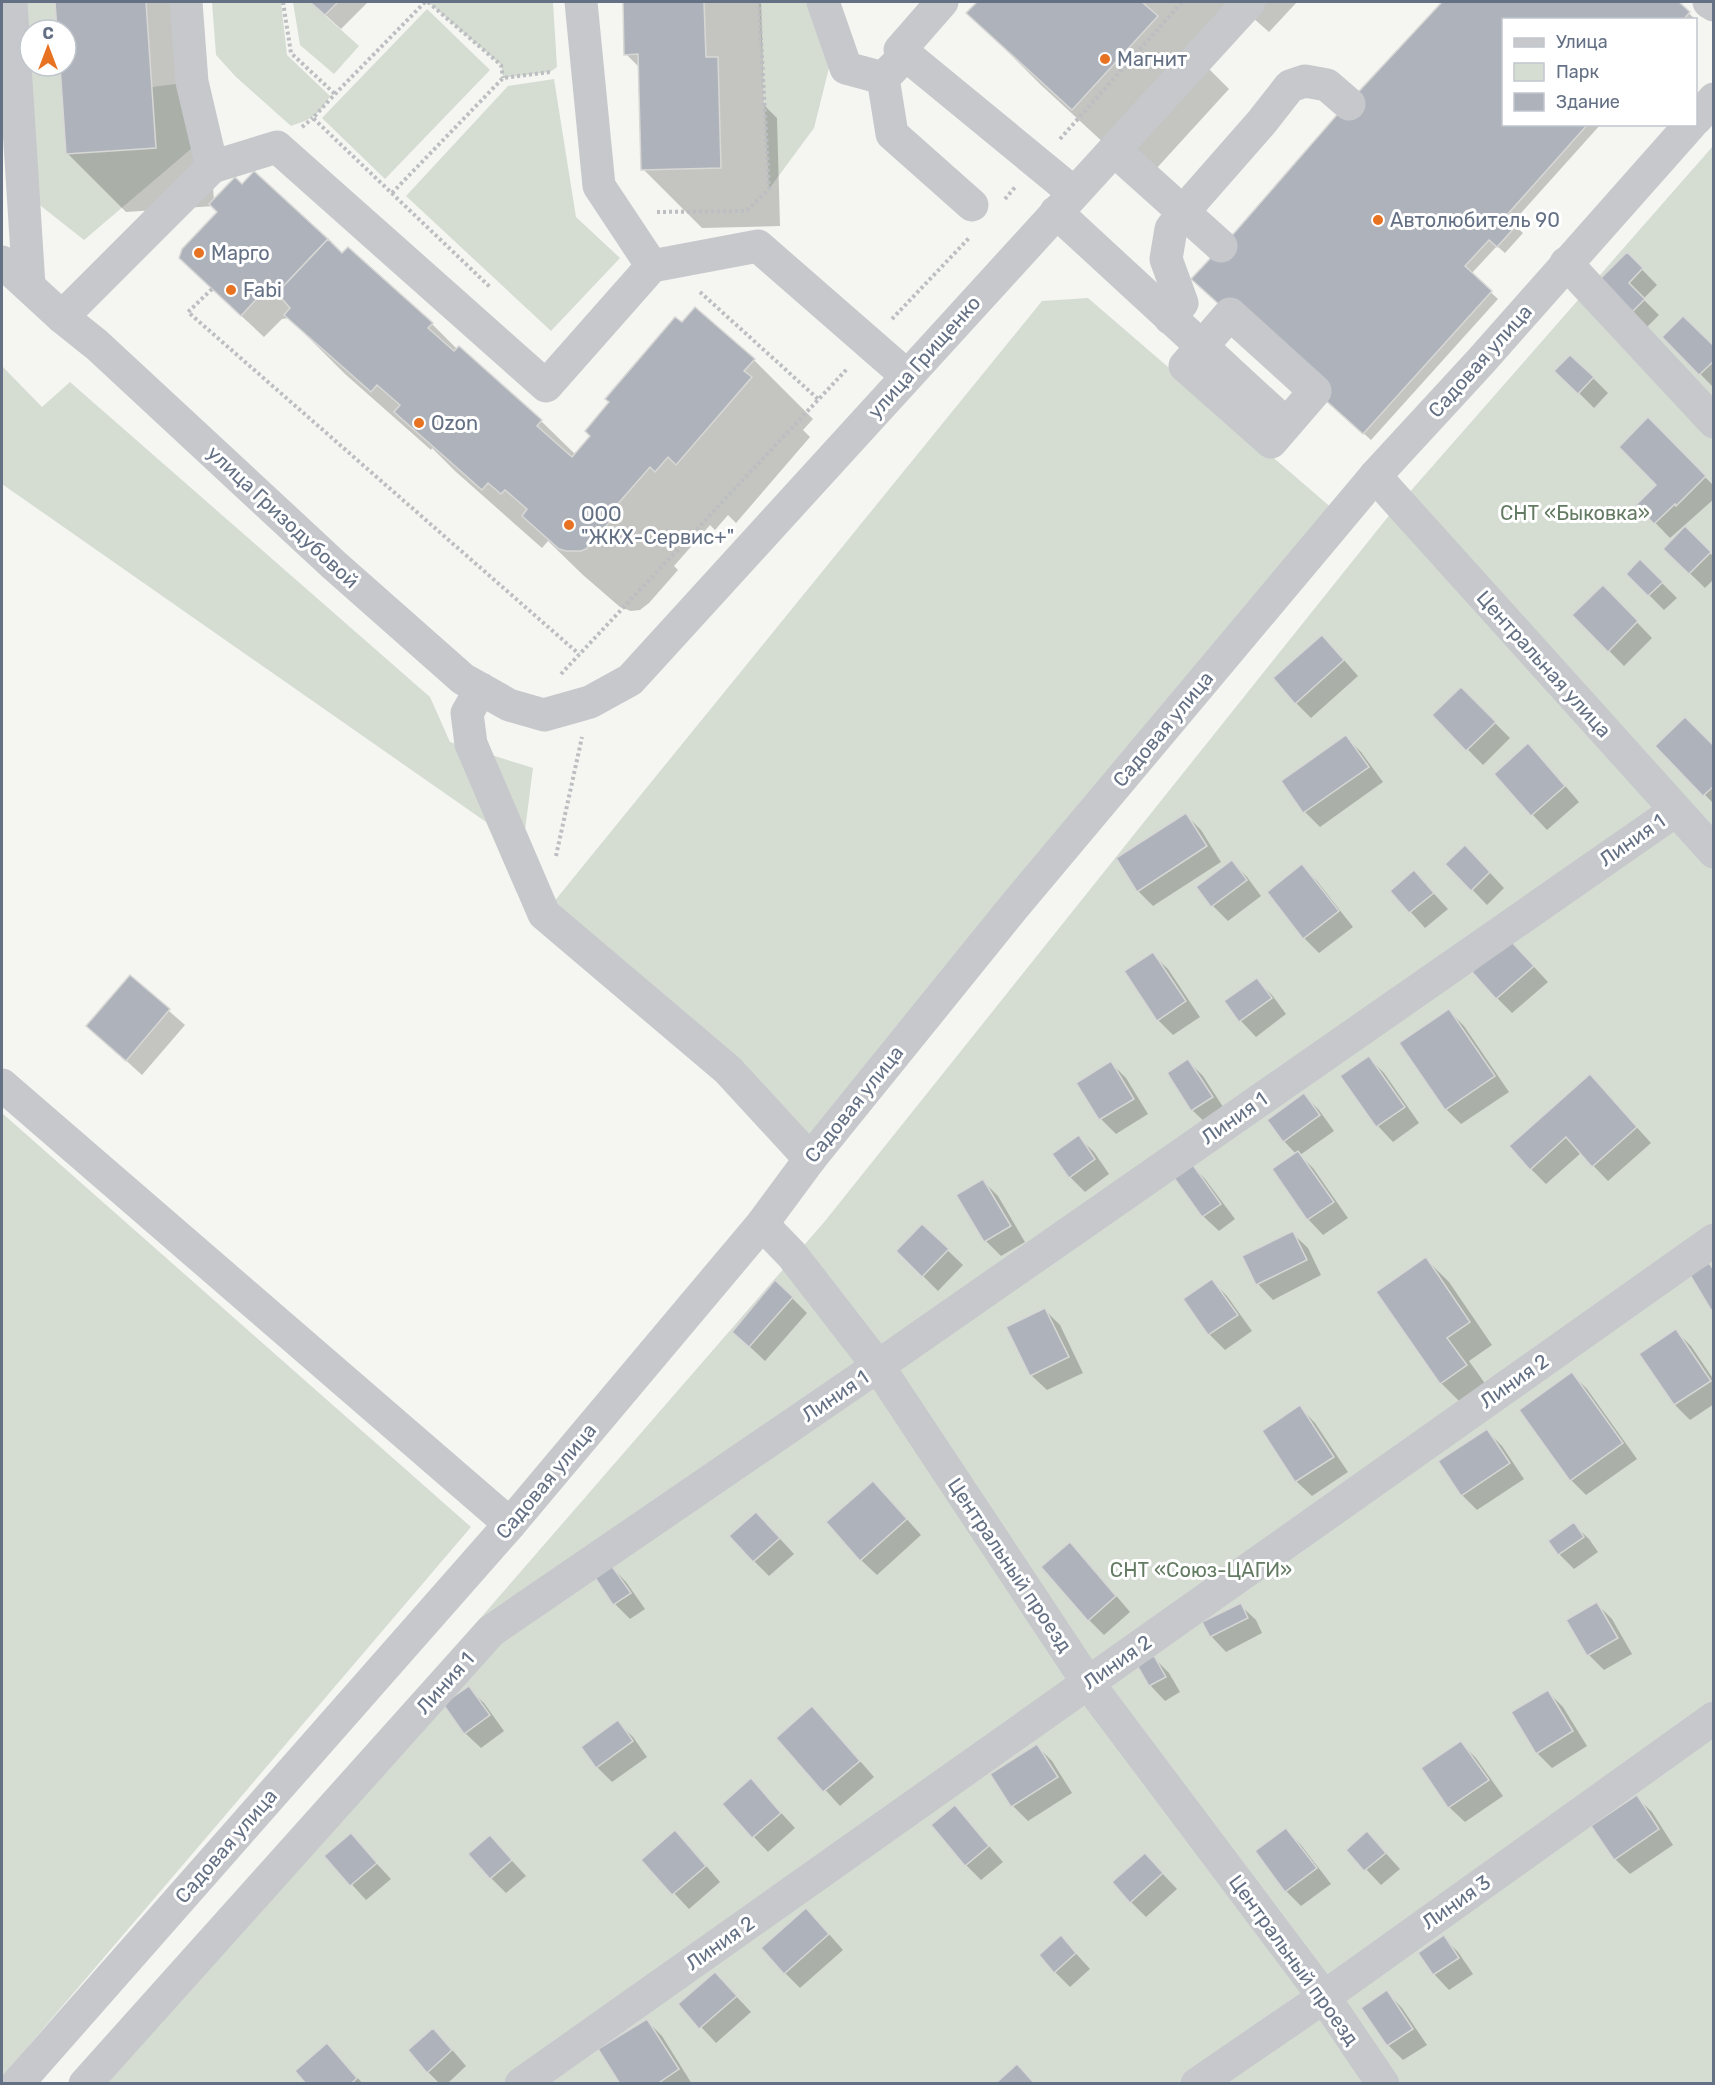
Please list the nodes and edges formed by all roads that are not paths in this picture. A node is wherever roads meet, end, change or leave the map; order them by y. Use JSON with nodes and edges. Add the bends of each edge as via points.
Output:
{"nodes":[{"id":1,"x":10,"y":2,"type":"edge"},
{"id":2,"x":186,"y":2,"type":"edge"},
{"id":3,"x":580,"y":2,"type":"edge"},
{"id":4,"x":823,"y":2,"type":"edge"},
{"id":5,"x":942,"y":2,"type":"edge"},
{"id":6,"x":1249,"y":2,"type":"edge"},
{"id":7,"x":1709,"y":2,"type":"edge"},
{"id":8,"x":1713,"y":5,"type":"edge"},
{"id":9,"x":895,"y":67,"type":"junction"},
{"id":10,"x":1713,"y":99,"type":"edge"},
{"id":11,"x":1349,"y":104,"type":"dead end"},
{"id":12,"x":1697,"y":117,"type":"edge"},
{"id":13,"x":1689,"y":126,"type":"edge"},
{"id":14,"x":1114,"y":150,"type":"junction"},
{"id":15,"x":212,"y":167,"type":"junction"},
{"id":16,"x":1065,"y":203,"type":"junction"},
{"id":17,"x":972,"y":205,"type":"dead end"},
{"id":18,"x":1221,"y":246,"type":"dead end"},
{"id":19,"x":2,"y":262,"type":"edge"},
{"id":20,"x":1566,"y":263,"type":"junction"},
{"id":21,"x":660,"y":265,"type":"junction"},
{"id":22,"x":29,"y":286,"type":"junction"},
{"id":23,"x":62,"y":317,"type":"junction"},
{"id":24,"x":1170,"y":318,"type":"junction"},
{"id":25,"x":1202,"y":347,"type":"junction"},
{"id":26,"x":907,"y":376,"type":"junction"},
{"id":27,"x":1713,"y":422,"type":"edge"},
{"id":28,"x":1375,"y":476,"type":"junction"},
{"id":29,"x":481,"y":689,"type":"junction"},
{"id":30,"x":590,"y":702,"type":"joint"},
{"id":31,"x":1675,"y":811,"type":"junction"},
{"id":32,"x":1713,"y":852,"type":"edge"},
{"id":33,"x":2,"y":1085,"type":"edge"},
{"id":34,"x":810,"y":1159,"type":"junction"},
{"id":35,"x":762,"y":1224,"type":"junction"},
{"id":36,"x":1713,"y":1240,"type":"edge"},
{"id":37,"x":878,"y":1366,"type":"junction"},
{"id":38,"x":510,"y":1524,"type":"junction"},
{"id":39,"x":1088,"y":1683,"type":"junction"},
{"id":40,"x":1713,"y":1718,"type":"edge"},
{"id":41,"x":1324,"y":1996,"type":"junction"},
{"id":42,"x":85,"y":2083,"type":"edge"},
{"id":43,"x":17,"y":2084,"type":"edge"},
{"id":44,"x":521,"y":2084,"type":"edge"},
{"id":45,"x":1197,"y":2084,"type":"edge"},
{"id":46,"x":1383,"y":2084,"type":"edge"}],
"edges":[{"from":1,"to":22,"type":"street"},
{"from":2,"to":15,"type":"street","via":[[192,82]]},
{"from":3,"to":21,"type":"street","via":[[599,186]]},
{"from":4,"to":9,"type":"street","via":[[846,68]]},
{"from":5,"to":9,"type":"street","via":[[900,50]]},
{"from":6,"to":14,"type":"street","name":"улица Грищенко"},
{"from":7,"to":8,"type":"street"},
{"from":9,"to":16,"type":"street"},
{"from":9,"to":17,"type":"street","via":[[892,134]]},
{"from":10,"to":12,"type":"street"},
{"from":11,"to":24,"type":"street","via":[[1327,85],[1305,81],[1290,86],[1196,197],[1171,229],[1166,260],[1182,303]]},
{"from":13,"to":20,"type":"street","name":"Садовая улица"},
{"from":14,"to":16,"type":"street","name":"улица Грищенко"},
{"from":14,"to":18,"type":"street"},
{"from":15,"to":21,"type":"street","via":[[277,147],[546,386]]},
{"from":15,"to":23,"type":"street"},
{"from":16,"to":24,"type":"street"},
{"from":16,"to":26,"type":"street","name":"улица Грищенко"},
{"from":19,"to":22,"type":"street","name":"улица Гризодубовой"},
{"from":20,"to":27,"type":"street"},
{"from":20,"to":28,"type":"street","name":"Садовая улица"},
{"from":21,"to":26,"type":"street","via":[[758,246]]},
{"from":22,"to":23,"type":"street","name":"улица Гризодубовой"},
{"from":23,"to":29,"type":"street","name":"улица Гризодубовой","via":[[334,565],[463,679]]},
{"from":24,"to":25,"type":"street"},
{"from":25,"to":25,"type":"street","via":[[1286,424],[1315,391],[1230,314]]},
{"from":26,"to":30,"type":"street","name":"улица Грищенко","via":[[630,680]]},
{"from":28,"to":31,"type":"street","name":"Центральная улица"},
{"from":28,"to":34,"type":"street","name":"Садовая улица","via":[[1012,909]]},
{"from":29,"to":30,"type":"street","name":"улица Гризодубовой","via":[[509,705],[544,715]]},
{"from":29,"to":34,"type":"street","via":[[467,713],[471,744],[544,914],[728,1070]]},
{"from":31,"to":32,"type":"street","name":"Центральная улица"},
{"from":31,"to":37,"type":"street","name":"Линия 1"},
{"from":33,"to":38,"type":"street"},
{"from":34,"to":35,"type":"street","name":"Садовая улица"},
{"from":35,"to":37,"type":"street","name":"Центральный проезд","via":[[792,1255]]},
{"from":35,"to":38,"type":"street","name":"Садовая улица"},
{"from":36,"to":39,"type":"street","name":"Линия 2"},
{"from":37,"to":39,"type":"street","name":"Центральный проезд"},
{"from":37,"to":42,"type":"street","name":"Линия 1","via":[[491,1631]]},
{"from":38,"to":43,"type":"street","name":"Садовая улица"},
{"from":39,"to":41,"type":"street","name":"Центральный проезд"},
{"from":39,"to":44,"type":"street","name":"Линия 2"},
{"from":40,"to":41,"type":"street","name":"Линия 3"},
{"from":41,"to":45,"type":"street","name":"Линия 3"},
{"from":41,"to":46,"type":"street","name":"Центральный проезд"}]}
